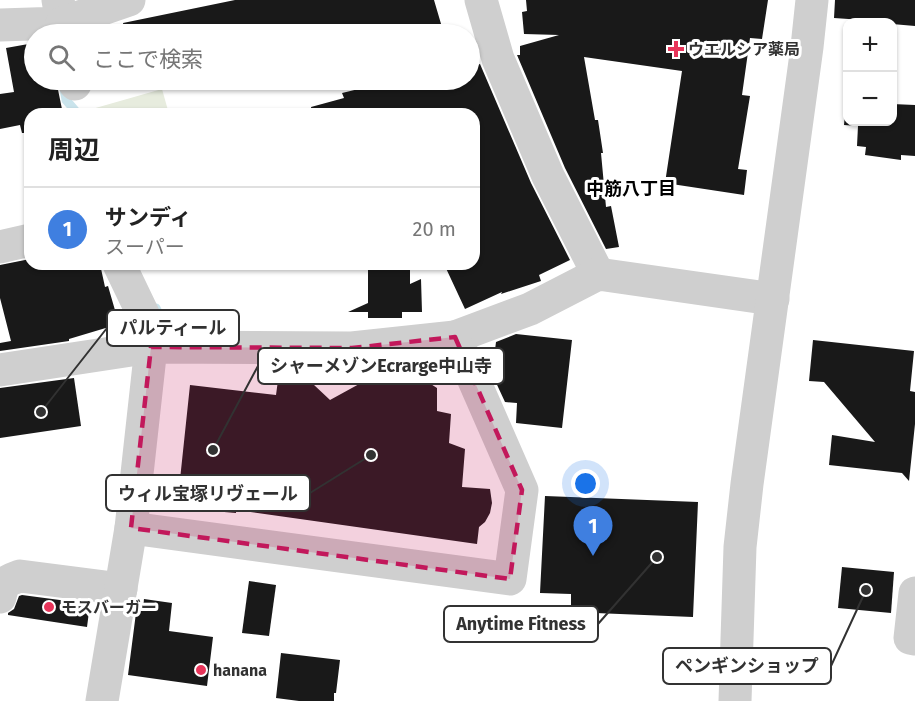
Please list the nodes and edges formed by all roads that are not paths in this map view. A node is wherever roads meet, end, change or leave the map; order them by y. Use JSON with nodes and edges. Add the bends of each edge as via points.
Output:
{"nodes":[{"id":1,"x":129,"y":0,"type":"edge"},
{"id":2,"x":481,"y":0,"type":"edge"},
{"id":3,"x":812,"y":0,"type":"edge"},
{"id":4,"x":61,"y":19,"type":"edge"},
{"id":5,"x":0,"y":25,"type":"edge"},
{"id":6,"x":24,"y":241,"type":"edge"},
{"id":7,"x":0,"y":247,"type":"edge"},
{"id":8,"x":122,"y":270,"type":"edge"},
{"id":9,"x":598,"y":274,"type":"junction"},
{"id":10,"x":773,"y":299,"type":"junction"},
{"id":11,"x":455,"y":338,"type":"junction"},
{"id":12,"x":151,"y":347,"type":"junction"},
{"id":13,"x":0,"y":370,"type":"edge"},
{"id":14,"x":131,"y":528,"type":"junction"},
{"id":15,"x":121,"y":590,"type":"junction"},
{"id":16,"x":915,"y":593,"type":"edge"},
{"id":17,"x":0,"y":597,"type":"edge"},
{"id":18,"x":915,"y":639,"type":"edge"},
{"id":19,"x":102,"y":701,"type":"edge"},
{"id":20,"x":735,"y":701,"type":"edge"}],
"edges":[{"from":1,"to":4,"type":"street"},
{"from":2,"to":9,"type":"street","via":[[498,59],[543,166]]},
{"from":3,"to":10,"type":"street"},
{"from":4,"to":5,"type":"street"},
{"from":6,"to":7,"type":"street"},
{"from":8,"to":12,"type":"street","via":[[143,314]]},
{"from":9,"to":10,"type":"street"},
{"from":9,"to":11,"type":"street","via":[[530,309]]},
{"from":10,"to":20,"type":"street","via":[[740,548]]},
{"from":11,"to":12,"type":"street","via":[[352,348]]},
{"from":11,"to":14,"type":"street","via":[[522,490],[510,579]]},
{"from":12,"to":13,"type":"street"},
{"from":12,"to":14,"type":"street"},
{"from":14,"to":15,"type":"street"},
{"from":15,"to":17,"type":"street","via":[[20,576],[8,580]]},
{"from":15,"to":19,"type":"street"},
{"from":16,"to":18,"type":"street","via":[[910,638]]}]}
